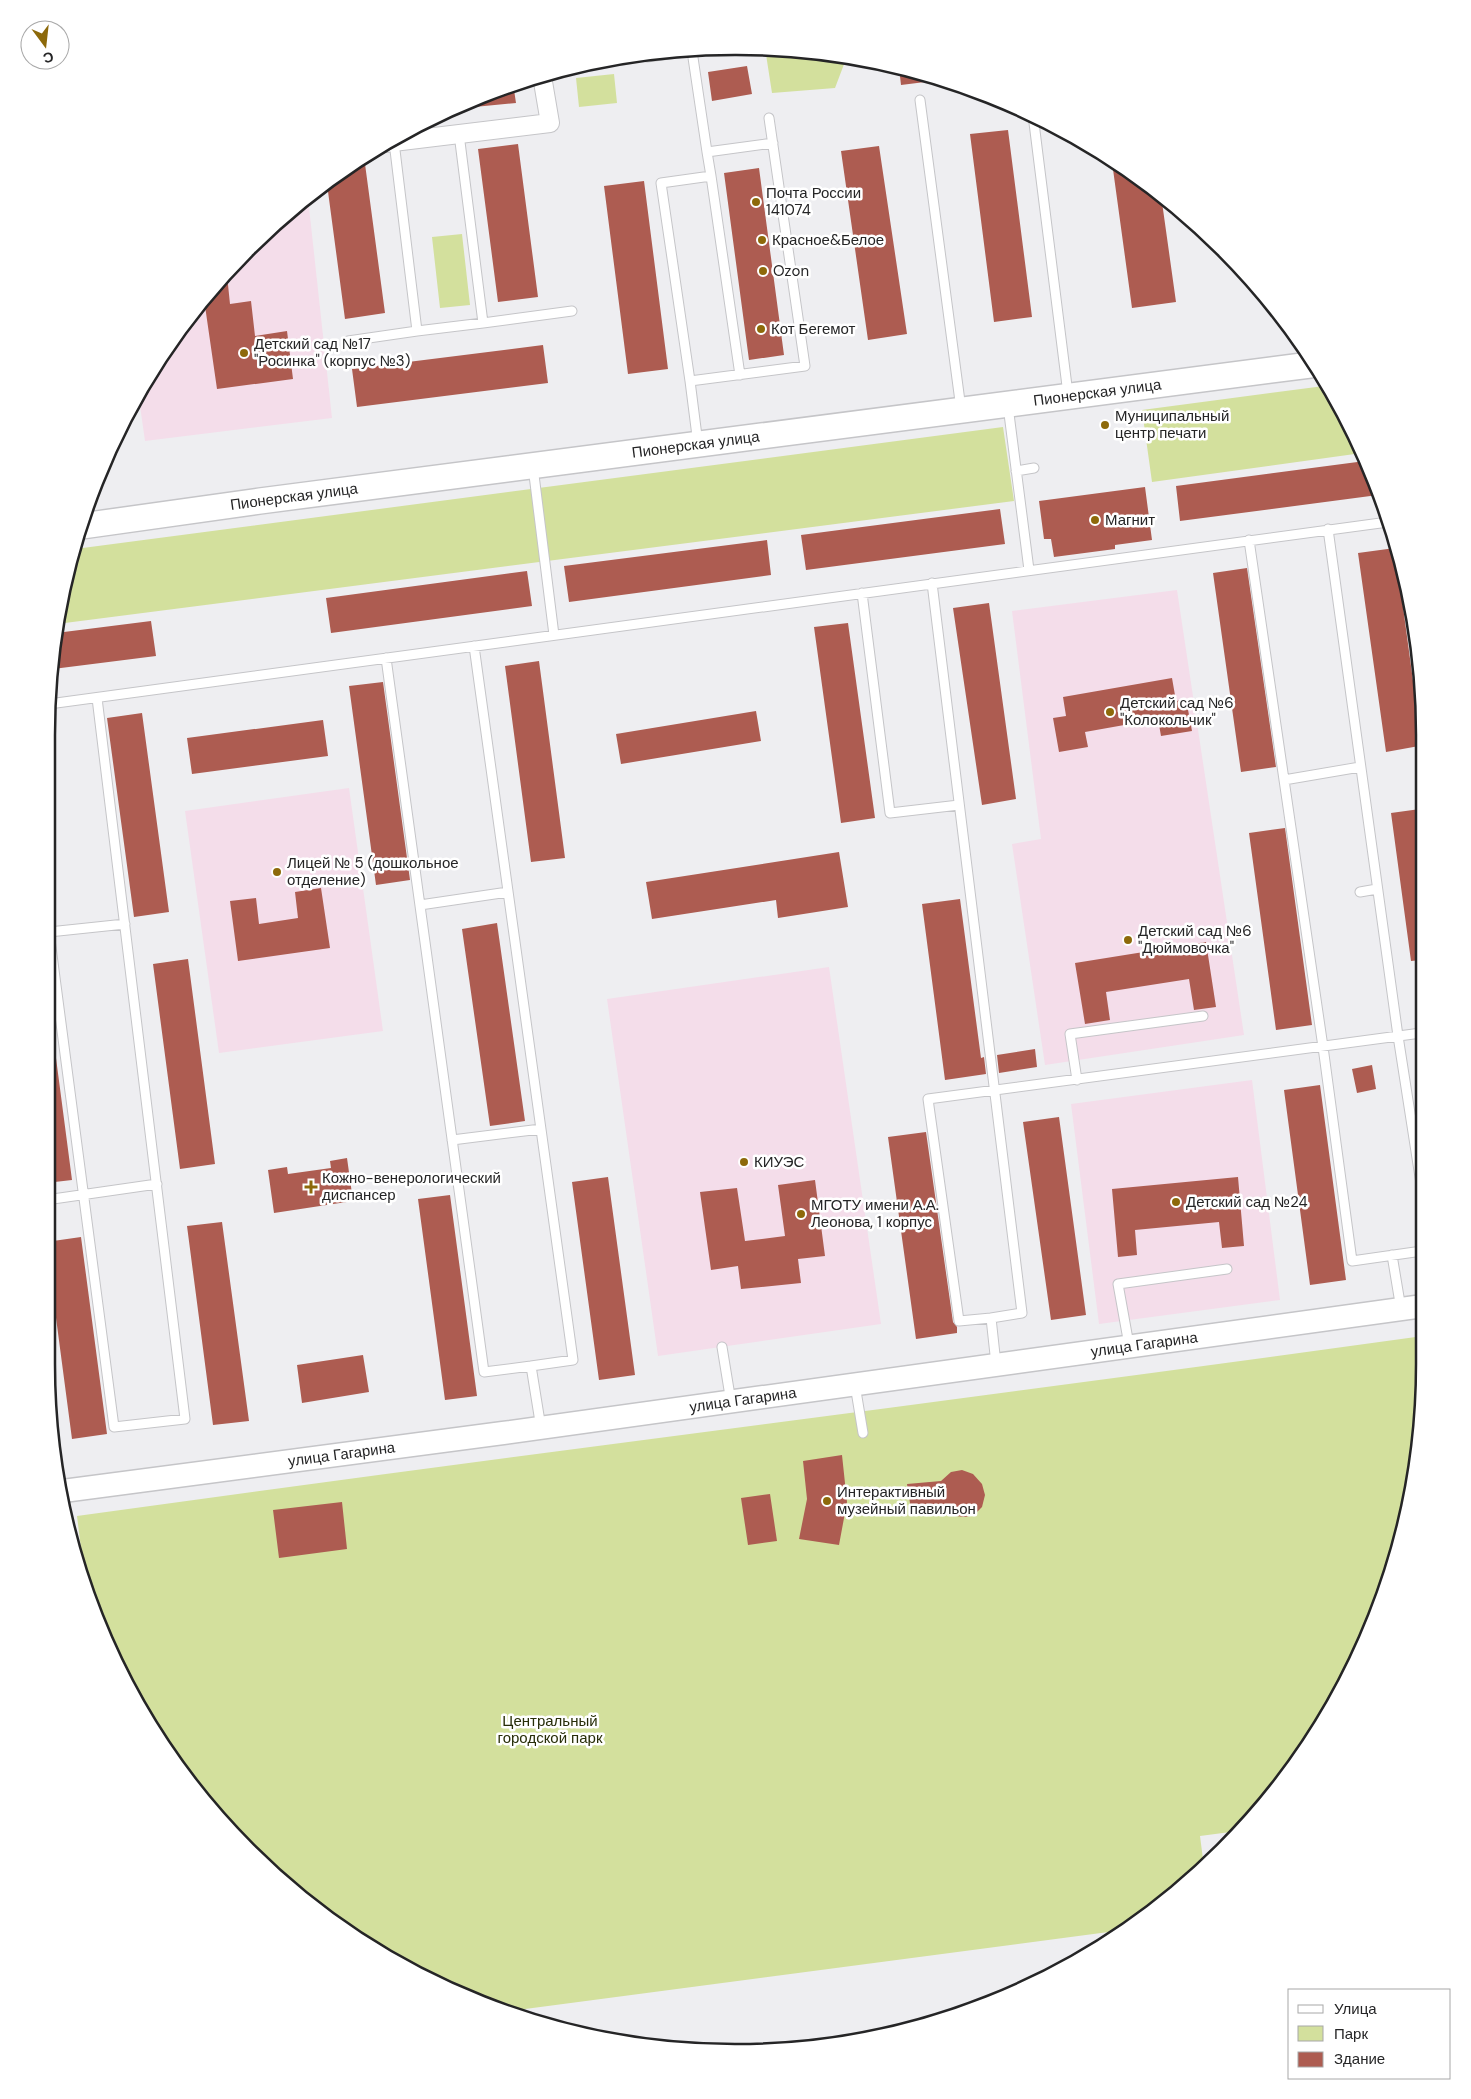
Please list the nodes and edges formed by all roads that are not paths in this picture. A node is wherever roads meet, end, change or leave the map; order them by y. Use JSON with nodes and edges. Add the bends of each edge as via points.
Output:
{"nodes":[{"id":1,"x":693,"y":56,"type":"edge"},
{"id":2,"x":543,"y":83,"type":"edge"},
{"id":3,"x":920,"y":100,"type":"dead end"},
{"id":4,"x":769,"y":118,"type":"dead end"},
{"id":5,"x":1034,"y":124,"type":"edge"},
{"id":6,"x":460,"y":134,"type":"junction"},
{"id":7,"x":406,"y":140,"type":"edge"},
{"id":8,"x":773,"y":143,"type":"junction"},
{"id":9,"x":390,"y":149,"type":"edge"},
{"id":10,"x":707,"y":152,"type":"junction"},
{"id":11,"x":711,"y":176,"type":"junction"},
{"id":12,"x":572,"y":311,"type":"dead end"},
{"id":13,"x":483,"y":323,"type":"junction"},
{"id":14,"x":417,"y":331,"type":"junction"},
{"id":15,"x":348,"y":341,"type":"dead end"},
{"id":16,"x":1306,"y":365,"type":"edge"},
{"id":17,"x":740,"y":375,"type":"junction"},
{"id":18,"x":690,"y":381,"type":"junction"},
{"id":19,"x":1068,"y":397,"type":"junction"},
{"id":20,"x":1008,"y":404,"type":"junction"},
{"id":21,"x":961,"y":409,"type":"junction"},
{"id":22,"x":698,"y":444,"type":"junction"},
{"id":23,"x":533,"y":466,"type":"junction"},
{"id":24,"x":1034,"y":468,"type":"dead end"},
{"id":25,"x":1016,"y":471,"type":"junction"},
{"id":26,"x":1382,"y":523,"type":"edge"},
{"id":27,"x":89,"y":525,"type":"edge"},
{"id":28,"x":1328,"y":529,"type":"junction"},
{"id":29,"x":1249,"y":540,"type":"junction"},
{"id":30,"x":1029,"y":570,"type":"junction"},
{"id":31,"x":932,"y":583,"type":"junction"},
{"id":32,"x":862,"y":593,"type":"junction"},
{"id":33,"x":554,"y":635,"type":"junction"},
{"id":34,"x":474,"y":646,"type":"junction"},
{"id":35,"x":386,"y":658,"type":"junction"},
{"id":36,"x":97,"y":698,"type":"junction"},
{"id":37,"x":56,"y":703,"type":"edge"},
{"id":38,"x":1360,"y":767,"type":"junction"},
{"id":39,"x":1284,"y":780,"type":"junction"},
{"id":40,"x":959,"y":804,"type":"junction"},
{"id":41,"x":1377,"y":889,"type":"junction"},
{"id":42,"x":508,"y":892,"type":"junction"},
{"id":43,"x":1360,"y":892,"type":"dead end"},
{"id":44,"x":420,"y":904,"type":"junction"},
{"id":45,"x":124,"y":924,"type":"junction"},
{"id":46,"x":55,"y":931,"type":"edge"},
{"id":47,"x":55,"y":978,"type":"edge"},
{"id":48,"x":1203,"y":1016,"type":"dead end"},
{"id":49,"x":1416,"y":1034,"type":"edge"},
{"id":50,"x":1398,"y":1036,"type":"junction"},
{"id":51,"x":1323,"y":1047,"type":"junction"},
{"id":52,"x":1077,"y":1080,"type":"junction"},
{"id":53,"x":994,"y":1090,"type":"junction"},
{"id":54,"x":541,"y":1129,"type":"junction"},
{"id":55,"x":452,"y":1140,"type":"junction"},
{"id":56,"x":1416,"y":1152,"type":"edge"},
{"id":57,"x":156,"y":1184,"type":"junction"},
{"id":58,"x":83,"y":1194,"type":"junction"},
{"id":59,"x":55,"y":1199,"type":"edge"},
{"id":60,"x":1416,"y":1252,"type":"edge"},
{"id":61,"x":1392,"y":1255,"type":"junction"},
{"id":62,"x":1227,"y":1269,"type":"dead end"},
{"id":63,"x":1412,"y":1307,"type":"edge"},
{"id":64,"x":991,"y":1318,"type":"junction"},
{"id":65,"x":1129,"y":1346,"type":"junction"},
{"id":66,"x":722,"y":1347,"type":"dead end"},
{"id":67,"x":531,"y":1366,"type":"junction"},
{"id":68,"x":996,"y":1366,"type":"junction"},
{"id":69,"x":855,"y":1385,"type":"junction"},
{"id":70,"x":731,"y":1402,"type":"junction"},
{"id":71,"x":541,"y":1428,"type":"junction"},
{"id":72,"x":863,"y":1434,"type":"dead end"},
{"id":73,"x":67,"y":1491,"type":"edge"}],
"edges":[{"from":1,"to":10,"type":"lane"},
{"from":2,"to":6,"type":"street","via":[[550,123]]},
{"from":3,"to":21,"type":"lane"},
{"from":4,"to":8,"type":"lane"},
{"from":5,"to":19,"type":"lane"},
{"from":6,"to":7,"type":"street"},
{"from":6,"to":13,"type":"lane"},
{"from":8,"to":10,"type":"lane"},
{"from":8,"to":17,"type":"lane","via":[[805,366]]},
{"from":9,"to":14,"type":"lane"},
{"from":10,"to":11,"type":"lane"},
{"from":11,"to":17,"type":"lane"},
{"from":11,"to":18,"type":"lane","via":[[661,183]]},
{"from":12,"to":13,"type":"lane"},
{"from":13,"to":14,"type":"lane"},
{"from":14,"to":15,"type":"lane"},
{"from":16,"to":19,"type":"main road","name":"Пионерская улица"},
{"from":17,"to":18,"type":"lane"},
{"from":18,"to":22,"type":"lane"},
{"from":19,"to":20,"type":"main road","name":"Пионерская улица"},
{"from":20,"to":21,"type":"main road","name":"Пионерская улица"},
{"from":20,"to":25,"type":"lane"},
{"from":21,"to":22,"type":"main road","name":"Пионерская улица"},
{"from":22,"to":23,"type":"main road","name":"Пионерская улица"},
{"from":23,"to":27,"type":"main road","name":"Пионерская улица"},
{"from":23,"to":33,"type":"lane"},
{"from":24,"to":25,"type":"lane"},
{"from":25,"to":30,"type":"lane"},
{"from":26,"to":28,"type":"lane"},
{"from":28,"to":29,"type":"lane"},
{"from":28,"to":38,"type":"lane"},
{"from":29,"to":30,"type":"lane"},
{"from":29,"to":39,"type":"lane"},
{"from":30,"to":31,"type":"lane"},
{"from":31,"to":32,"type":"lane"},
{"from":31,"to":40,"type":"lane"},
{"from":32,"to":33,"type":"lane"},
{"from":32,"to":40,"type":"lane","via":[[890,813]]},
{"from":33,"to":34,"type":"lane"},
{"from":34,"to":35,"type":"lane"},
{"from":34,"to":42,"type":"lane"},
{"from":35,"to":36,"type":"lane"},
{"from":35,"to":44,"type":"lane"},
{"from":36,"to":37,"type":"lane"},
{"from":36,"to":45,"type":"lane"},
{"from":38,"to":39,"type":"lane"},
{"from":38,"to":41,"type":"lane"},
{"from":39,"to":51,"type":"lane"},
{"from":40,"to":53,"type":"lane"},
{"from":41,"to":43,"type":"lane"},
{"from":41,"to":50,"type":"lane"},
{"from":42,"to":44,"type":"lane"},
{"from":42,"to":54,"type":"lane"},
{"from":44,"to":55,"type":"lane"},
{"from":45,"to":46,"type":"lane"},
{"from":45,"to":57,"type":"lane"},
{"from":47,"to":58,"type":"lane"},
{"from":48,"to":52,"type":"lane","via":[[1070,1034]]},
{"from":49,"to":50,"type":"lane"},
{"from":50,"to":51,"type":"lane"},
{"from":50,"to":56,"type":"lane"},
{"from":51,"to":52,"type":"lane"},
{"from":51,"to":61,"type":"lane","via":[[1352,1261]]},
{"from":52,"to":53,"type":"lane"},
{"from":53,"to":64,"type":"lane","via":[[1022,1313]]},
{"from":53,"to":64,"type":"lane","via":[[928,1098],[959,1321]]},
{"from":54,"to":55,"type":"lane"},
{"from":54,"to":67,"type":"lane","via":[[572,1360]]},
{"from":55,"to":67,"type":"lane","via":[[484,1372]]},
{"from":57,"to":58,"type":"lane"},
{"from":57,"to":58,"type":"lane","via":[[185,1419],[114,1427]]},
{"from":58,"to":59,"type":"lane"},
{"from":60,"to":61,"type":"lane"},
{"from":61,"to":63,"type":"lane"},
{"from":62,"to":65,"type":"lane","via":[[1118,1284]]},
{"from":63,"to":65,"type":"street","name":"улица Гагарина"},
{"from":64,"to":68,"type":"lane"},
{"from":65,"to":68,"type":"street","name":"улица Гагарина"},
{"from":66,"to":70,"type":"lane"},
{"from":67,"to":71,"type":"lane"},
{"from":68,"to":69,"type":"street","name":"улица Гагарина"},
{"from":69,"to":70,"type":"street","name":"улица Гагарина"},
{"from":69,"to":72,"type":"lane"},
{"from":70,"to":71,"type":"street","name":"улица Гагарина"},
{"from":71,"to":73,"type":"street","name":"улица Гагарина"}]}
